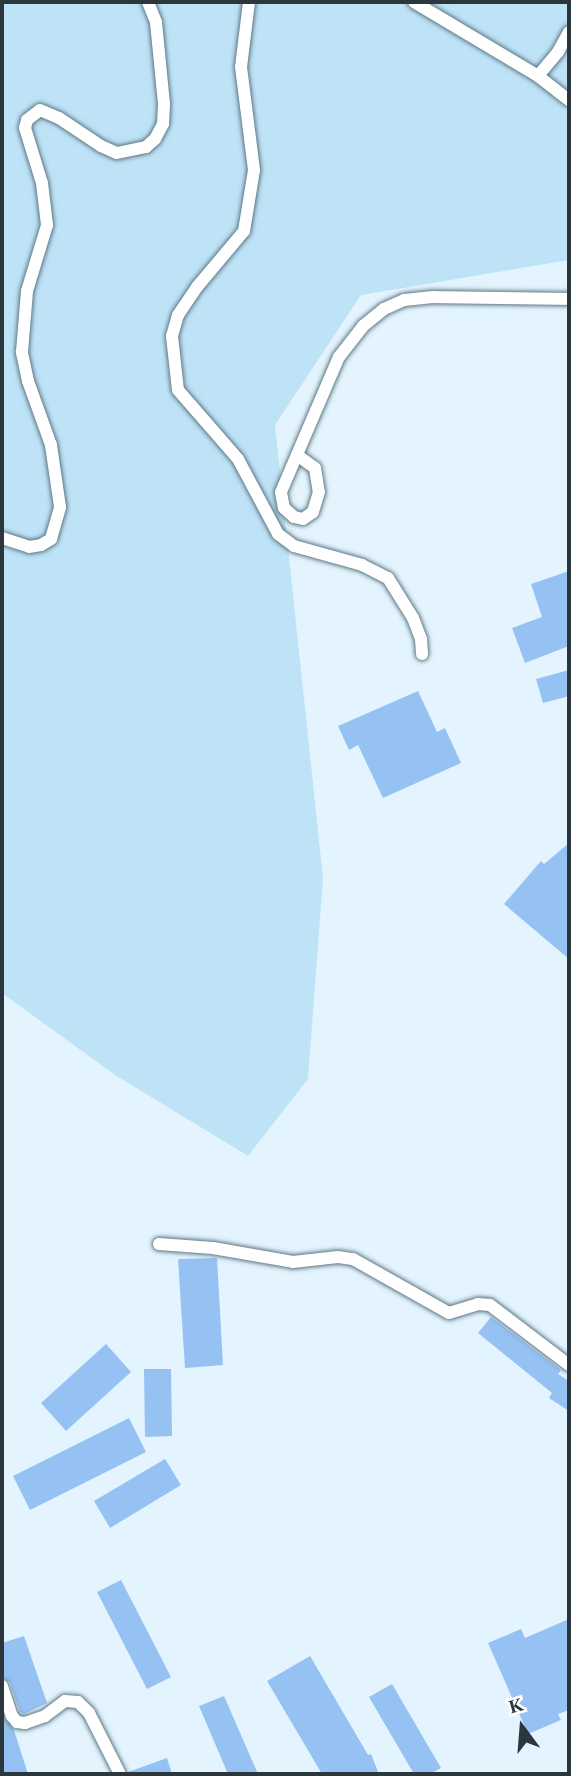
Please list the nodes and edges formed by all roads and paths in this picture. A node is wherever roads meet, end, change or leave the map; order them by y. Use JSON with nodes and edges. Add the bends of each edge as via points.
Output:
{"nodes":[{"id":1,"x":149,"y":2,"type":"edge"},
{"id":2,"x":249,"y":2,"type":"edge"},
{"id":3,"x":414,"y":2,"type":"edge"},
{"id":4,"x":569,"y":32,"type":"edge"},
{"id":5,"x":538,"y":76,"type":"junction"},
{"id":6,"x":569,"y":100,"type":"edge"},
{"id":7,"x":569,"y":299,"type":"edge"},
{"id":8,"x":297,"y":454,"type":"junction"},
{"id":9,"x":2,"y":538,"type":"edge"},
{"id":10,"x":422,"y":654,"type":"dead end"},
{"id":11,"x":159,"y":1244,"type":"dead end"},
{"id":12,"x":569,"y":1365,"type":"edge"},
{"id":13,"x":2,"y":1686,"type":"edge"},
{"id":14,"x":120,"y":1774,"type":"edge"}],
"edges":[{"from":1,"to":9,"type":"street","via":[[156,22],[164,104],[163,124],[155,139],[146,147],[117,153],[40,110],[27,120],[47,225],[27,291],[22,352],[51,446],[60,507],[51,538],[41,545],[29,547]]},
{"from":2,"to":10,"type":"street","via":[[241,66],[254,170],[244,231],[178,315],[172,336],[178,390],[238,459],[278,534],[294,546],[362,565],[388,578],[413,618]]},
{"from":3,"to":5,"type":"street"},
{"from":4,"to":5,"type":"street"},
{"from":5,"to":6,"type":"street"},
{"from":7,"to":8,"type":"street","via":[[433,297],[404,300],[384,309],[363,326],[339,357]]},
{"from":8,"to":8,"type":"street","via":[[281,492],[284,508],[303,519],[313,512],[318,484],[315,468]]},
{"from":11,"to":12,"type":"street","via":[[293,1262],[338,1256],[353,1259],[445,1311],[491,1306]]},
{"from":13,"to":14,"type":"street","via":[[17,1722],[45,1716],[65,1701],[78,1702],[94,1720]]}]}
